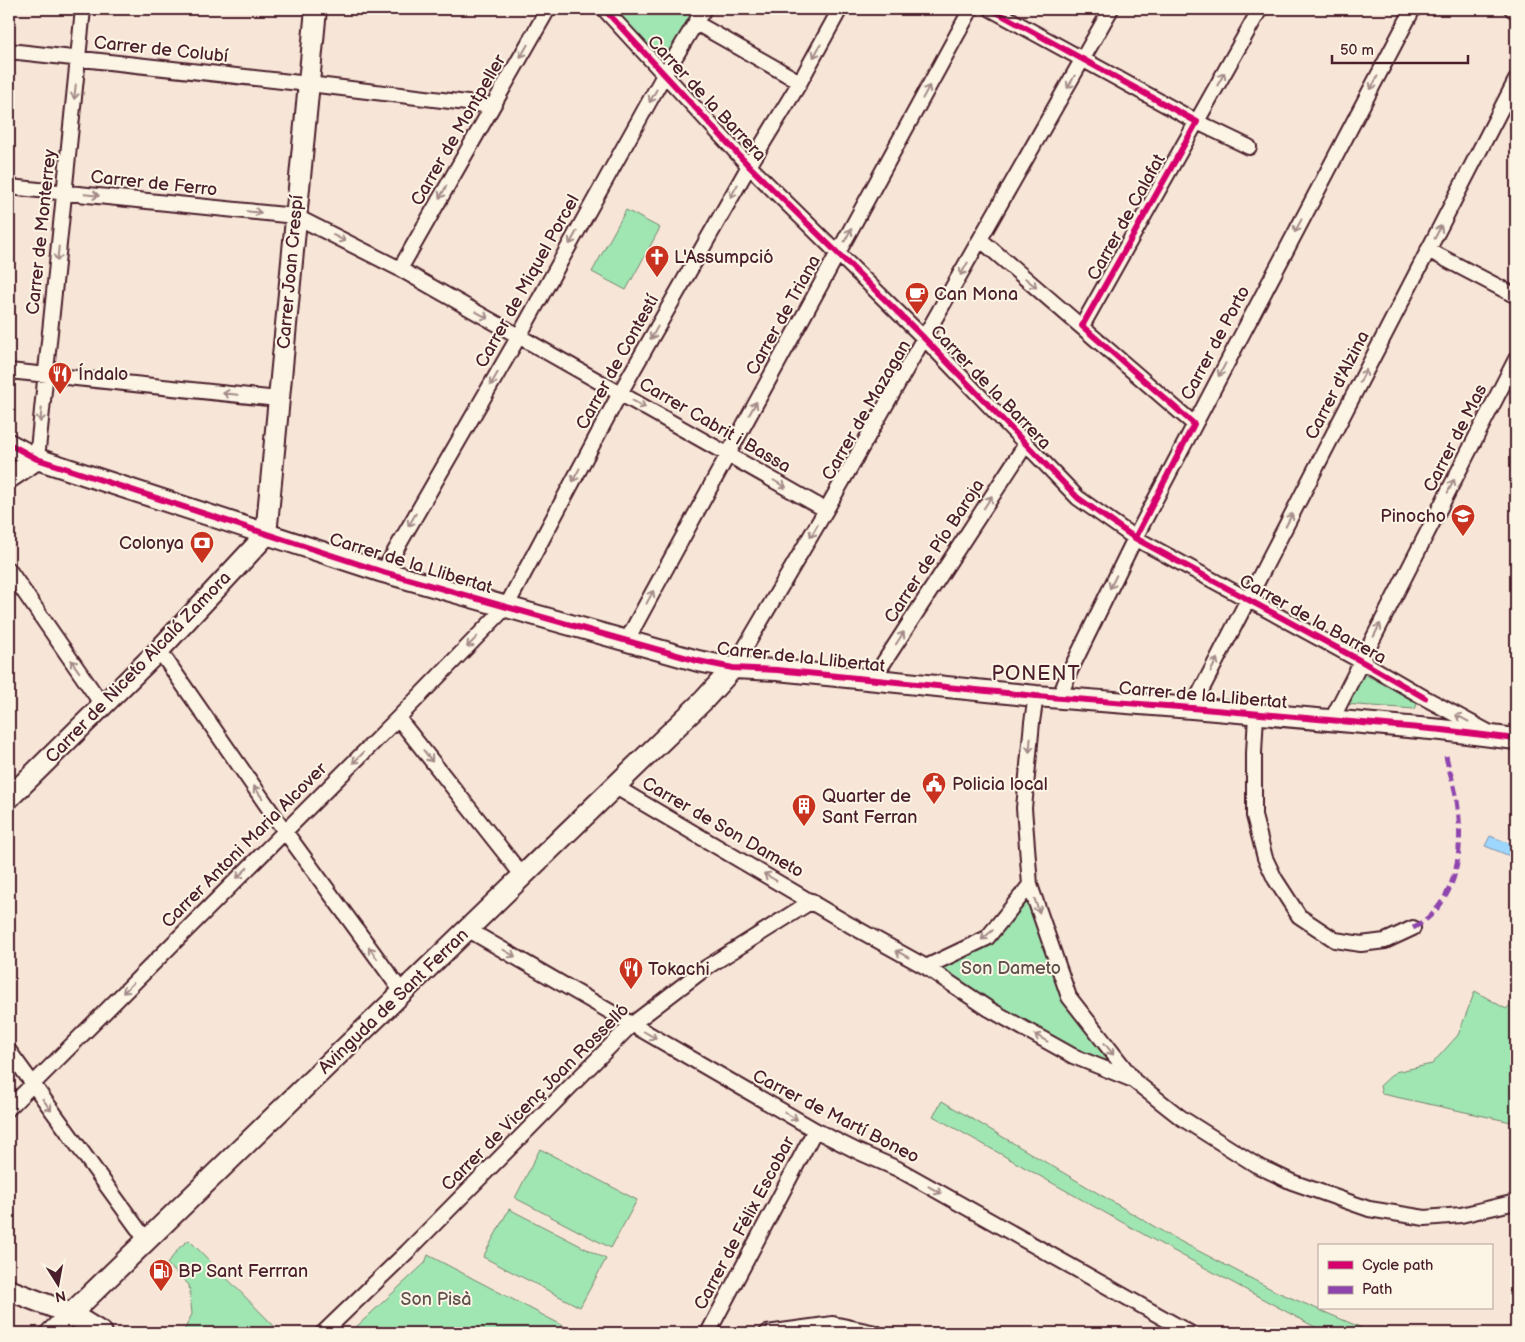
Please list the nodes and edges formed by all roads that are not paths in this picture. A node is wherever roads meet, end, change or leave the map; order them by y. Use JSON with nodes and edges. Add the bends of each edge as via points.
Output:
{"nodes":[{"id":1,"x":84,"y":9,"type":"edge"},
{"id":2,"x":316,"y":9,"type":"edge"},
{"id":3,"x":548,"y":9,"type":"edge"},
{"id":4,"x":604,"y":9,"type":"edge"},
{"id":5,"x":704,"y":9,"type":"edge"},
{"id":6,"x":840,"y":9,"type":"edge"},
{"id":7,"x":971,"y":9,"type":"edge"},
{"id":8,"x":991,"y":9,"type":"edge"},
{"id":9,"x":1112,"y":9,"type":"edge"},
{"id":10,"x":1260,"y":9,"type":"edge"},
{"id":11,"x":1414,"y":9,"type":"edge"},
{"id":12,"x":1512,"y":9,"type":"edge"},
{"id":13,"x":1516,"y":11,"type":"edge"},
{"id":14,"x":696,"y":23,"type":"junction"},
{"id":15,"x":9,"y":51,"type":"edge"},
{"id":16,"x":78,"y":59,"type":"junction"},
{"id":17,"x":1084,"y":60,"type":"junction"},
{"id":18,"x":664,"y":75,"type":"junction"},
{"id":19,"x":1516,"y":80,"type":"edge"},
{"id":20,"x":800,"y":82,"type":"junction"},
{"id":21,"x":309,"y":84,"type":"junction"},
{"id":22,"x":492,"y":106,"type":"junction"},
{"id":23,"x":1197,"y":122,"type":"junction"},
{"id":24,"x":1249,"y":147,"type":"dead end"},
{"id":25,"x":749,"y":166,"type":"junction"},
{"id":26,"x":9,"y":187,"type":"edge"},
{"id":27,"x":64,"y":193,"type":"junction"},
{"id":28,"x":295,"y":216,"type":"junction"},
{"id":29,"x":981,"y":240,"type":"junction"},
{"id":30,"x":1428,"y":250,"type":"junction"},
{"id":31,"x":838,"y":255,"type":"junction"},
{"id":32,"x":400,"y":269,"type":"junction"},
{"id":33,"x":1516,"y":296,"type":"edge"},
{"id":34,"x":1082,"y":326,"type":"junction"},
{"id":35,"x":519,"y":336,"type":"junction"},
{"id":36,"x":924,"y":338,"type":"junction"},
{"id":37,"x":1516,"y":359,"type":"edge"},
{"id":38,"x":9,"y":370,"type":"edge"},
{"id":39,"x":46,"y":374,"type":"junction"},
{"id":40,"x":620,"y":393,"type":"junction"},
{"id":41,"x":278,"y":399,"type":"junction"},
{"id":42,"x":1194,"y":424,"type":"junction"},
{"id":43,"x":9,"y":444,"type":"edge"},
{"id":44,"x":1026,"y":444,"type":"junction"},
{"id":45,"x":727,"y":454,"type":"junction"},
{"id":46,"x":37,"y":459,"type":"junction"},
{"id":47,"x":9,"y":478,"type":"edge"},
{"id":48,"x":826,"y":510,"type":"junction"},
{"id":49,"x":266,"y":535,"type":"junction"},
{"id":50,"x":1135,"y":538,"type":"junction"},
{"id":51,"x":9,"y":570,"type":"edge"},
{"id":52,"x":383,"y":572,"type":"junction"},
{"id":53,"x":1248,"y":600,"type":"junction"},
{"id":54,"x":506,"y":607,"type":"junction"},
{"id":55,"x":627,"y":640,"type":"junction"},
{"id":56,"x":159,"y":650,"type":"junction"},
{"id":57,"x":1361,"y":661,"type":"junction"},
{"id":58,"x":733,"y":668,"type":"junction"},
{"id":59,"x":873,"y":679,"type":"junction"},
{"id":60,"x":1036,"y":696,"type":"junction"},
{"id":61,"x":1059,"y":698,"type":"junction"},
{"id":62,"x":103,"y":706,"type":"junction"},
{"id":63,"x":1192,"y":708,"type":"junction"},
{"id":64,"x":1256,"y":714,"type":"junction"},
{"id":65,"x":398,"y":718,"type":"junction"},
{"id":66,"x":1331,"y":721,"type":"junction"},
{"id":67,"x":1508,"y":738,"type":"edge"},
{"id":68,"x":614,"y":786,"type":"junction"},
{"id":69,"x":9,"y":798,"type":"edge"},
{"id":70,"x":284,"y":830,"type":"junction"},
{"id":71,"x":522,"y":875,"type":"junction"},
{"id":72,"x":1030,"y":885,"type":"junction"},
{"id":73,"x":812,"y":901,"type":"junction"},
{"id":74,"x":1412,"y":928,"type":"dead end"},
{"id":75,"x":467,"y":929,"type":"junction"},
{"id":76,"x":926,"y":967,"type":"junction"},
{"id":77,"x":402,"y":992,"type":"junction"},
{"id":78,"x":631,"y":1025,"type":"junction"},
{"id":79,"x":9,"y":1051,"type":"edge"},
{"id":80,"x":1133,"y":1080,"type":"junction"},
{"id":81,"x":32,"y":1084,"type":"junction"},
{"id":82,"x":9,"y":1108,"type":"edge"},
{"id":83,"x":815,"y":1130,"type":"junction"},
{"id":84,"x":1516,"y":1202,"type":"edge"},
{"id":85,"x":146,"y":1240,"type":"junction"},
{"id":86,"x":9,"y":1290,"type":"edge"},
{"id":87,"x":71,"y":1314,"type":"junction"},
{"id":88,"x":51,"y":1333,"type":"edge"},
{"id":89,"x":102,"y":1333,"type":"edge"},
{"id":90,"x":323,"y":1333,"type":"edge"},
{"id":91,"x":708,"y":1333,"type":"edge"},
{"id":92,"x":767,"y":1333,"type":"edge"},
{"id":93,"x":876,"y":1333,"type":"edge"},
{"id":94,"x":1190,"y":1333,"type":"edge"}],
"edges":[{"from":1,"to":16,"type":"street","name":"Carrer de Monterrey"},
{"from":2,"to":21,"type":"street","name":"Carrer Joan Crespí"},
{"from":3,"to":22,"type":"street","name":"Carrer de Montpeller","one_way":true},
{"from":4,"to":18,"type":"street","name":"Carrer de la Barrera"},
{"from":5,"to":14,"type":"street","name":"Carrer de Miquel Porcel"},
{"from":6,"to":20,"type":"street","name":"Carrer de Contestí","one_way":true},
{"from":31,"to":7,"type":"street","name":"Carrer de Triana","one_way":true},
{"from":8,"to":17,"type":"street"},
{"from":9,"to":17,"type":"street","name":"Carrer de Mazagan"},
{"from":23,"to":10,"type":"street","name":"Carrer de Calafat","one_way":true},
{"from":11,"to":42,"type":"street","name":"Carrer de Porto","one_way":true},
{"from":12,"to":13,"type":"street"},
{"from":14,"to":18,"type":"street","name":"Carrer de Miquel Porcel"},
{"from":14,"to":20,"type":"street"},
{"from":15,"to":16,"type":"street","name":"Carrer de Colubí"},
{"from":16,"to":21,"type":"street","name":"Carrer de Colubí"},
{"from":16,"to":27,"type":"street","name":"Carrer de Monterrey","one_way":true},
{"from":17,"to":23,"type":"street"},
{"from":17,"to":29,"type":"street","name":"Carrer de Mazagan","one_way":true},
{"from":18,"to":25,"type":"street","name":"Carrer de la Barrera"},
{"from":18,"to":35,"type":"street","name":"Carrer de Miquel Porcel","one_way":true},
{"from":30,"to":19,"type":"street","name":"Carrer d'Alzina","one_way":true},
{"from":20,"to":25,"type":"street","name":"Carrer de Contestí"},
{"from":21,"to":22,"type":"street","name":"Carrer de Colubí"},
{"from":21,"to":28,"type":"street","name":"Carrer Joan Crespí"},
{"from":22,"to":32,"type":"street","name":"Carrer de Montpeller","one_way":true},
{"from":23,"to":24,"type":"street"},
{"from":23,"to":34,"type":"street","name":"Carrer de Calafat"},
{"from":25,"to":31,"type":"street","name":"Carrer de la Barrera"},
{"from":25,"to":40,"type":"street","name":"Carrer de Contestí","one_way":true},
{"from":26,"to":27,"type":"street","name":"Carrer de Ferro"},
{"from":27,"to":28,"type":"street","name":"Carrer de Ferro","one_way":true},
{"from":27,"to":39,"type":"street","name":"Carrer de Monterrey","one_way":true},
{"from":28,"to":32,"type":"street","name":"Carrer Cabrit i Bassa","one_way":true},
{"from":28,"to":41,"type":"street","name":"Carrer Joan Crespí"},
{"from":29,"to":34,"type":"street","one_way":true},
{"from":29,"to":36,"type":"street","name":"Carrer de Mazagan","one_way":true},
{"from":30,"to":33,"type":"street"},
{"from":53,"to":30,"type":"street","name":"Carrer d'Alzina","one_way":true},
{"from":31,"to":36,"type":"street","name":"Carrer de la Barrera"},
{"from":45,"to":31,"type":"street","name":"Carrer de Triana","one_way":true},
{"from":32,"to":35,"type":"street","name":"Carrer Cabrit i Bassa","one_way":true},
{"from":34,"to":42,"type":"street"},
{"from":35,"to":40,"type":"street","name":"Carrer Cabrit i Bassa"},
{"from":35,"to":52,"type":"street","name":"Carrer de Miquel Porcel","one_way":true},
{"from":36,"to":44,"type":"street","name":"Carrer de la Barrera"},
{"from":36,"to":48,"type":"street","name":"Carrer de Mazagan"},
{"from":57,"to":37,"type":"street","name":"Carrer de Mas","one_way":true},
{"from":38,"to":39,"type":"street"},
{"from":41,"to":39,"type":"street","one_way":true},
{"from":39,"to":46,"type":"street","name":"Carrer de Monterrey","one_way":true},
{"from":40,"to":45,"type":"street","name":"Carrer Cabrit i Bassa","one_way":true},
{"from":40,"to":54,"type":"street","name":"Carrer de Contestí","one_way":true},
{"from":41,"to":49,"type":"street","name":"Carrer Joan Crespí"},
{"from":42,"to":50,"type":"street","name":"Carrer de Porto"},
{"from":43,"to":46,"type":"street","name":"Carrer de la Llibertat"},
{"from":44,"to":50,"type":"street","name":"Carrer de la Barrera","via":[[1078,498]]},
{"from":59,"to":44,"type":"street","name":"Carrer de Pío Baroja","one_way":true},
{"from":45,"to":48,"type":"street","name":"Carrer Cabrit i Bassa","one_way":true},
{"from":55,"to":45,"type":"street","name":"Carrer de Triana","one_way":true},
{"from":46,"to":47,"type":"street"},
{"from":46,"to":49,"type":"street","name":"Carrer de la Llibertat"},
{"from":48,"to":58,"type":"street","name":"Carrer de Mazagan","one_way":true},
{"from":49,"to":52,"type":"street","name":"Carrer de la Llibertat"},
{"from":49,"to":56,"type":"street","name":"Carrer de Niceto Alcalá Zamora"},
{"from":50,"to":53,"type":"street","name":"Carrer de la Barrera"},
{"from":50,"to":61,"type":"street","name":"Carrer de Porto","one_way":true},
{"from":62,"to":51,"type":"street","one_way":true},
{"from":52,"to":54,"type":"street","name":"Carrer de la Llibertat"},
{"from":53,"to":57,"type":"street","name":"Carrer de la Barrera"},
{"from":63,"to":53,"type":"street","name":"Carrer d'Alzina","one_way":true},
{"from":54,"to":55,"type":"street","name":"Carrer de la Llibertat"},
{"from":54,"to":65,"type":"street","name":"Carrer Antoni Maria Alcover","one_way":true},
{"from":55,"to":58,"type":"street","name":"Carrer de la Llibertat"},
{"from":56,"to":62,"type":"street","name":"Carrer de Niceto Alcalá Zamora"},
{"from":70,"to":56,"type":"street","one_way":true},
{"from":57,"to":66,"type":"street","name":"Carrer de Mas"},
{"from":67,"to":57,"type":"street","name":"Carrer de la Barrera","one_way":true,"via":[[1425,698]]},
{"from":58,"to":59,"type":"street","name":"Carrer de la Llibertat"},
{"from":58,"to":68,"type":"street","name":"Avinguda de Sant Ferran"},
{"from":59,"to":60,"type":"street","name":"Carrer de la Llibertat"},
{"from":60,"to":61,"type":"street","name":"Carrer de la Llibertat"},
{"from":60,"to":72,"type":"street","one_way":true,"via":[[1024,808]]},
{"from":61,"to":63,"type":"street","name":"Carrer de la Llibertat"},
{"from":62,"to":69,"type":"street","name":"Carrer de Niceto Alcalá Zamora"},
{"from":63,"to":64,"type":"street","name":"Carrer de la Llibertat"},
{"from":64,"to":66,"type":"street","name":"Carrer de la Llibertat"},
{"from":64,"to":74,"type":"street","via":[[1254,816],[1265,858],[1299,916],[1335,940],[1361,944],[1385,941]]},
{"from":65,"to":70,"type":"street","name":"Carrer Antoni Maria Alcover","one_way":true},
{"from":65,"to":71,"type":"street","one_way":true},
{"from":66,"to":67,"type":"street","name":"Carrer de la Llibertat"},
{"from":68,"to":71,"type":"street","name":"Avinguda de Sant Ferran"},
{"from":73,"to":68,"type":"street","name":"Carrer de Son Dameto","one_way":true},
{"from":77,"to":70,"type":"street","one_way":true},
{"from":70,"to":81,"type":"street","name":"Carrer Antoni Maria Alcover","one_way":true},
{"from":71,"to":75,"type":"street","name":"Avinguda de Sant Ferran"},
{"from":72,"to":76,"type":"street","one_way":true,"via":[[987,938]]},
{"from":72,"to":80,"type":"street","one_way":true,"via":[[1069,997]]},
{"from":76,"to":73,"type":"street","one_way":true},
{"from":73,"to":78,"type":"street","name":"Carrer de Vicenç Joan Rosselló","via":[[707,967]]},
{"from":75,"to":77,"type":"street","name":"Avinguda de Sant Ferran"},
{"from":75,"to":78,"type":"street","name":"Carrer de Martí Boneo","one_way":true},
{"from":80,"to":76,"type":"street","one_way":true,"via":[[1073,1056],[989,1009]]},
{"from":77,"to":85,"type":"street","name":"Avinguda de Sant Ferran"},
{"from":78,"to":83,"type":"street","name":"Carrer de Martí Boneo","one_way":true},
{"from":78,"to":90,"type":"street","name":"Carrer de Vicenç Joan Rosselló"},
{"from":79,"to":81,"type":"street"},
{"from":80,"to":84,"type":"street","via":[[1180,1117],[1256,1164],[1292,1182],[1369,1209],[1425,1218],[1461,1215]]},
{"from":81,"to":82,"type":"street","name":"Carrer Antoni Maria Alcover"},
{"from":81,"to":85,"type":"street","one_way":true},
{"from":83,"to":91,"type":"street","name":"Carrer de Félix Escobar"},
{"from":83,"to":94,"type":"street","name":"Carrer de Martí Boneo","one_way":true,"via":[[898,1169]]},
{"from":85,"to":87,"type":"street","name":"Avinguda de Sant Ferran"},
{"from":86,"to":87,"type":"street"},
{"from":87,"to":88,"type":"street","name":"Avinguda de Sant Ferran"},
{"from":87,"to":89,"type":"street"},
{"from":92,"to":93,"type":"street","via":[[833,1324]]}]}
